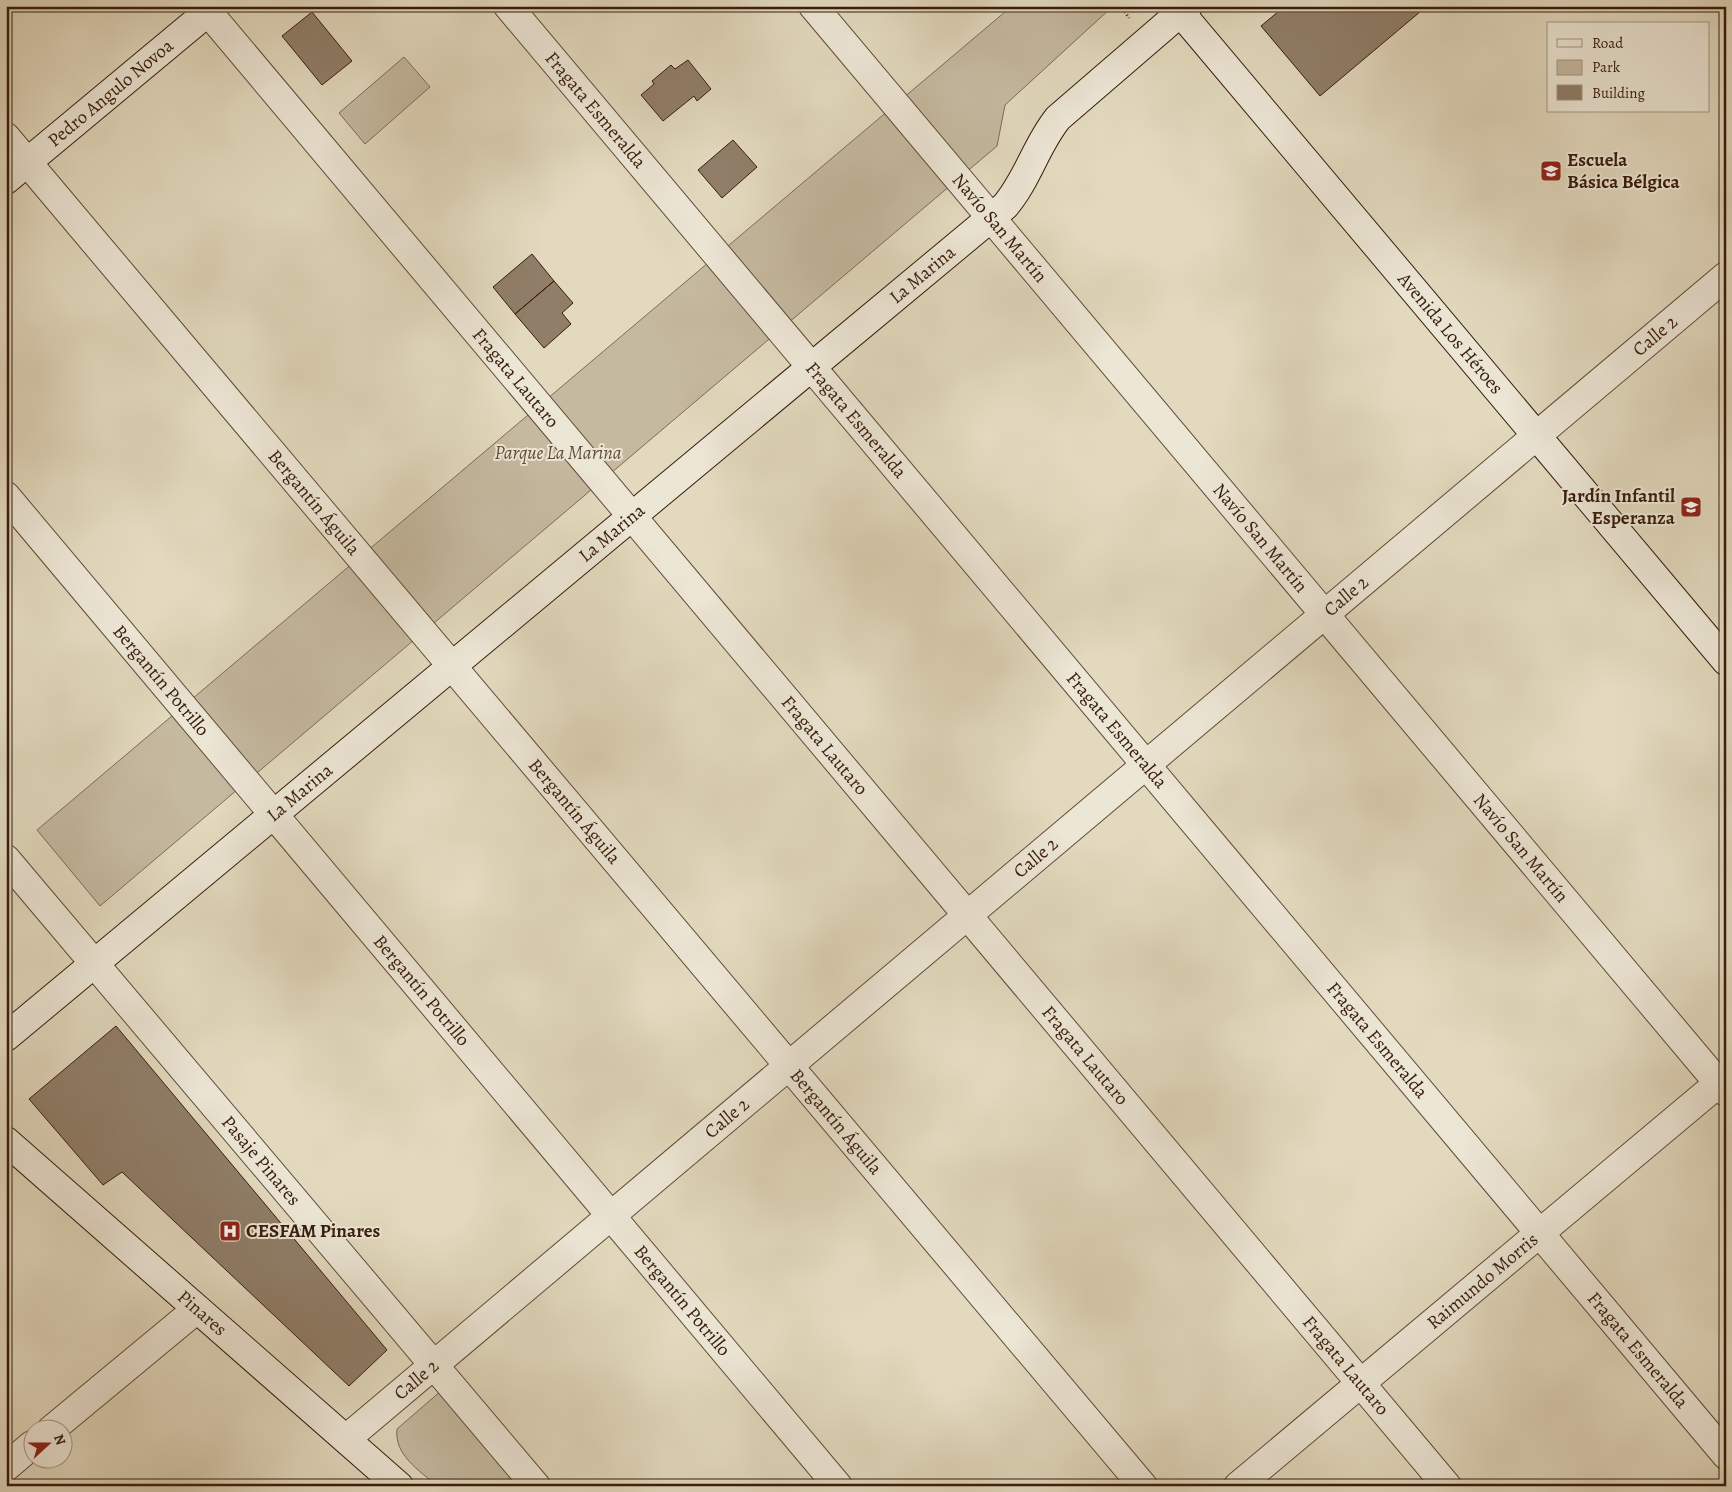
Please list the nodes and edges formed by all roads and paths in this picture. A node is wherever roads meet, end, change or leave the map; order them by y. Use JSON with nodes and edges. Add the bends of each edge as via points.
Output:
{"nodes":[{"id":1,"x":508,"y":6,"type":"edge"},
{"id":2,"x":813,"y":6,"type":"edge"},
{"id":3,"x":208,"y":8,"type":"edge"},
{"id":4,"x":1181,"y":8,"type":"edge"},
{"id":5,"x":6,"y":137,"type":"edge"},
{"id":6,"x":28,"y":162,"type":"junction"},
{"id":7,"x":6,"y":180,"type":"edge"},
{"id":8,"x":991,"y":218,"type":"junction"},
{"id":9,"x":1726,"y":276,"type":"edge"},
{"id":10,"x":811,"y":368,"type":"junction"},
{"id":11,"x":1536,"y":435,"type":"junction"},
{"id":12,"x":6,"y":496,"type":"edge"},
{"id":13,"x":632,"y":517,"type":"junction"},
{"id":14,"x":1324,"y":614,"type":"junction"},
{"id":15,"x":1726,"y":661,"type":"edge"},
{"id":16,"x":452,"y":666,"type":"junction"},
{"id":17,"x":1146,"y":765,"type":"junction"},
{"id":18,"x":274,"y":814,"type":"junction"},
{"id":19,"x":6,"y":858,"type":"edge"},
{"id":20,"x":967,"y":915,"type":"junction"},
{"id":21,"x":94,"y":963,"type":"junction"},
{"id":22,"x":6,"y":1038,"type":"edge"},
{"id":23,"x":789,"y":1066,"type":"junction"},
{"id":24,"x":1723,"y":1084,"type":"edge"},
{"id":25,"x":6,"y":1141,"type":"edge"},
{"id":26,"x":611,"y":1216,"type":"junction"},
{"id":27,"x":1540,"y":1233,"type":"junction"},
{"id":28,"x":197,"y":1309,"type":"junction"},
{"id":29,"x":434,"y":1365,"type":"junction"},
{"id":30,"x":1361,"y":1383,"type":"junction"},
{"id":31,"x":63,"y":1420,"type":"edge"},
{"id":32,"x":346,"y":1439,"type":"junction"},
{"id":33,"x":22,"y":1453,"type":"edge"},
{"id":34,"x":1726,"y":1455,"type":"edge"},
{"id":35,"x":6,"y":1466,"type":"edge"},
{"id":36,"x":399,"y":1486,"type":"edge"},
{"id":37,"x":536,"y":1486,"type":"edge"},
{"id":38,"x":838,"y":1486,"type":"edge"},
{"id":39,"x":1143,"y":1486,"type":"edge"},
{"id":40,"x":1238,"y":1486,"type":"edge"},
{"id":41,"x":1447,"y":1486,"type":"edge"}],
"edges":[{"from":1,"to":10,"type":"street","name":"Fragata Esmeralda"},
{"from":2,"to":8,"type":"street","name":"Navío San Martín"},
{"from":3,"to":6,"type":"street","name":"Pedro Angulo Novoa"},
{"from":3,"to":13,"type":"street","name":"Fragata Lautaro"},
{"from":4,"to":8,"type":"street","name":"La Marina","via":[[1058,118],[1046,132],[1021,186]]},
{"from":4,"to":11,"type":"street","name":"Avenida Los Héroes"},
{"from":5,"to":6,"type":"street","name":"Bergantín Águila"},
{"from":6,"to":7,"type":"street","name":"Pedro Angulo Novoa"},
{"from":6,"to":16,"type":"street","name":"Bergantín Águila"},
{"from":8,"to":10,"type":"street","name":"La Marina"},
{"from":8,"to":14,"type":"street","name":"Navío San Martín"},
{"from":9,"to":11,"type":"street","name":"Calle 2"},
{"from":10,"to":13,"type":"street","name":"La Marina"},
{"from":10,"to":17,"type":"street","name":"Fragata Esmeralda"},
{"from":11,"to":14,"type":"street","name":"Calle 2"},
{"from":11,"to":15,"type":"street","name":"Avenida Los Héroes"},
{"from":12,"to":18,"type":"street","name":"Bergantín Potrillo"},
{"from":13,"to":16,"type":"street","name":"La Marina"},
{"from":13,"to":20,"type":"street","name":"Fragata Lautaro"},
{"from":14,"to":17,"type":"street","name":"Calle 2"},
{"from":14,"to":24,"type":"street","name":"Navío San Martín"},
{"from":16,"to":18,"type":"street","name":"La Marina"},
{"from":16,"to":23,"type":"street","name":"Bergantín Águila"},
{"from":17,"to":20,"type":"street","name":"Calle 2"},
{"from":17,"to":27,"type":"street","name":"Fragata Esmeralda"},
{"from":18,"to":21,"type":"street","name":"La Marina"},
{"from":18,"to":26,"type":"street","name":"Bergantín Potrillo"},
{"from":19,"to":21,"type":"street","name":"Pasaje Pinares"},
{"from":20,"to":23,"type":"street","name":"Calle 2"},
{"from":20,"to":30,"type":"street","name":"Fragata Lautaro"},
{"from":21,"to":22,"type":"street","name":"La Marina"},
{"from":21,"to":29,"type":"street","name":"Pasaje Pinares"},
{"from":23,"to":26,"type":"street","name":"Calle 2"},
{"from":23,"to":39,"type":"street","name":"Bergantín Águila"},
{"from":24,"to":27,"type":"street","name":"Raimundo Morris"},
{"from":25,"to":28,"type":"street","name":"Pinares"},
{"from":26,"to":29,"type":"street","name":"Calle 2"},
{"from":26,"to":38,"type":"street","name":"Bergantín Potrillo"},
{"from":27,"to":30,"type":"street","name":"Raimundo Morris"},
{"from":27,"to":34,"type":"street","name":"Fragata Esmeralda"},
{"from":28,"to":31,"type":"street"},
{"from":28,"to":32,"type":"street","name":"Pinares"},
{"from":29,"to":32,"type":"street","name":"Calle 2"},
{"from":29,"to":37,"type":"street","name":"Pasaje Pinares"},
{"from":30,"to":40,"type":"street","name":"Raimundo Morris"},
{"from":30,"to":41,"type":"street","name":"Fragata Lautaro"},
{"from":32,"to":36,"type":"street","name":"Pinares"},
{"from":33,"to":35,"type":"street"}]}
